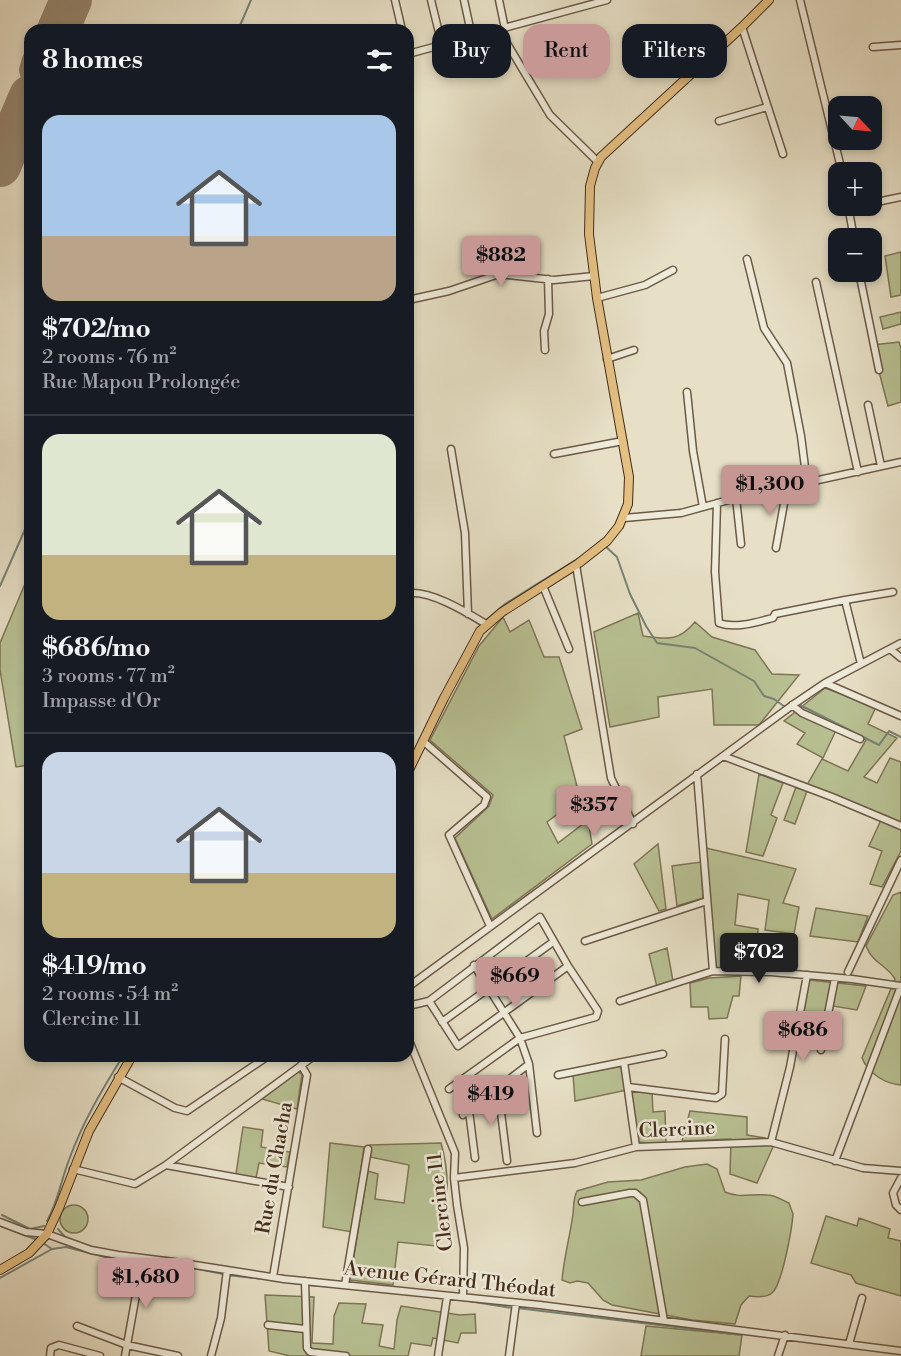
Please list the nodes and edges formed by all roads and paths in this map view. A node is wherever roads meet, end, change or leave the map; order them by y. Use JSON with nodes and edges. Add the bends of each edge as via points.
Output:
{"nodes":[{"id":1,"x":395,"y":0,"type":"edge"},
{"id":2,"x":431,"y":0,"type":"edge"},
{"id":3,"x":464,"y":0,"type":"edge"},
{"id":4,"x":499,"y":0,"type":"edge"},
{"id":5,"x":607,"y":0,"type":"edge"},
{"id":6,"x":769,"y":0,"type":"edge"},
{"id":7,"x":800,"y":0,"type":"edge"},
{"id":8,"x":401,"y":24,"type":"edge"},
{"id":9,"x":437,"y":24,"type":"edge"},
{"id":10,"x":469,"y":24,"type":"edge"},
{"id":11,"x":504,"y":24,"type":"dead end"},
{"id":12,"x":511,"y":27,"type":"edge"},
{"id":13,"x":742,"y":27,"type":"junction"},
{"id":14,"x":901,"y":45,"type":"edge"},
{"id":15,"x":873,"y":47,"type":"dead end"},
{"id":16,"x":432,"y":48,"type":"edge"},
{"id":17,"x":511,"y":50,"type":"edge"},
{"id":18,"x":414,"y":52,"type":"edge"},
{"id":19,"x":767,"y":107,"type":"junction"},
{"id":20,"x":719,"y":121,"type":"dead end"},
{"id":21,"x":783,"y":154,"type":"dead end"},
{"id":22,"x":598,"y":162,"type":"junction"},
{"id":23,"x":840,"y":162,"type":"edge"},
{"id":24,"x":901,"y":197,"type":"edge"},
{"id":25,"x":882,"y":201,"type":"edge"},
{"id":26,"x":747,"y":259,"type":"dead end"},
{"id":27,"x":673,"y":270,"type":"dead end"},
{"id":28,"x":594,"y":276,"type":"junction"},
{"id":29,"x":548,"y":279,"type":"junction"},
{"id":30,"x":816,"y":282,"type":"dead end"},
{"id":31,"x":861,"y":282,"type":"edge"},
{"id":32,"x":597,"y":298,"type":"junction"},
{"id":33,"x":414,"y":299,"type":"edge"},
{"id":34,"x":545,"y":350,"type":"dead end"},
{"id":35,"x":634,"y":350,"type":"dead end"},
{"id":36,"x":607,"y":359,"type":"junction"},
{"id":37,"x":879,"y":370,"type":"dead end"},
{"id":38,"x":687,"y":392,"type":"dead end"},
{"id":39,"x":868,"y":405,"type":"dead end"},
{"id":40,"x":623,"y":441,"type":"junction"},
{"id":41,"x":451,"y":449,"type":"dead end"},
{"id":42,"x":554,"y":454,"type":"dead end"},
{"id":43,"x":901,"y":462,"type":"edge"},
{"id":44,"x":881,"y":466,"type":"junction"},
{"id":45,"x":858,"y":472,"type":"junction"},
{"id":46,"x":807,"y":483,"type":"junction"},
{"id":47,"x":787,"y":487,"type":"junction"},
{"id":48,"x":736,"y":498,"type":"junction"},
{"id":49,"x":717,"y":503,"type":"junction"},
{"id":50,"x":702,"y":507,"type":"junction"},
{"id":51,"x":624,"y":518,"type":"junction"},
{"id":52,"x":741,"y":544,"type":"dead end"},
{"id":53,"x":776,"y":548,"type":"dead end"},
{"id":54,"x":576,"y":565,"type":"junction"},
{"id":55,"x":543,"y":586,"type":"junction"},
{"id":56,"x":414,"y":592,"type":"edge"},
{"id":57,"x":893,"y":592,"type":"dead end"},
{"id":58,"x":845,"y":600,"type":"junction"},
{"id":59,"x":468,"y":614,"type":"junction"},
{"id":60,"x":486,"y":624,"type":"junction"},
{"id":61,"x":901,"y":643,"type":"edge"},
{"id":62,"x":890,"y":649,"type":"junction"},
{"id":63,"x":569,"y":650,"type":"dead end"},
{"id":64,"x":901,"y":658,"type":"edge"},
{"id":65,"x":861,"y":664,"type":"junction"},
{"id":66,"x":825,"y":683,"type":"junction"},
{"id":67,"x":794,"y":703,"type":"junction"},
{"id":68,"x":901,"y":716,"type":"edge"},
{"id":69,"x":860,"y":739,"type":"dead end"},
{"id":70,"x":423,"y":741,"type":"junction"},
{"id":71,"x":723,"y":756,"type":"junction"},
{"id":72,"x":414,"y":760,"type":"edge"},
{"id":73,"x":697,"y":774,"type":"junction"},
{"id":74,"x":633,"y":824,"type":"junction"},
{"id":75,"x":901,"y":826,"type":"edge"},
{"id":76,"x":901,"y":860,"type":"edge"},
{"id":77,"x":707,"y":901,"type":"junction"},
{"id":78,"x":490,"y":926,"type":"junction"},
{"id":79,"x":585,"y":940,"type":"dead end"},
{"id":80,"x":553,"y":942,"type":"junction"},
{"id":81,"x":474,"y":965,"type":"junction"},
{"id":82,"x":568,"y":966,"type":"junction"},
{"id":83,"x":714,"y":971,"type":"junction"},
{"id":84,"x":848,"y":972,"type":"dead end"},
{"id":85,"x":807,"y":975,"type":"junction"},
{"id":86,"x":835,"y":978,"type":"junction"},
{"id":87,"x":414,"y":983,"type":"edge"},
{"id":88,"x":901,"y":986,"type":"edge"},
{"id":89,"x":489,"y":989,"type":"junction"},
{"id":90,"x":429,"y":1000,"type":"junction"},
{"id":91,"x":620,"y":1001,"type":"dead end"},
{"id":92,"x":414,"y":1004,"type":"edge"},
{"id":93,"x":504,"y":1012,"type":"junction"},
{"id":94,"x":442,"y":1023,"type":"junction"},
{"id":95,"x":520,"y":1038,"type":"junction"},
{"id":96,"x":725,"y":1039,"type":"dead end"},
{"id":97,"x":821,"y":1050,"type":"dead end"},
{"id":98,"x":414,"y":1053,"type":"edge"},
{"id":99,"x":663,"y":1054,"type":"dead end"},
{"id":100,"x":128,"y":1062,"type":"edge"},
{"id":101,"x":259,"y":1062,"type":"edge"},
{"id":102,"x":305,"y":1062,"type":"edge"},
{"id":103,"x":624,"y":1062,"type":"junction"},
{"id":104,"x":529,"y":1064,"type":"junction"},
{"id":105,"x":301,"y":1065,"type":"junction"},
{"id":106,"x":558,"y":1075,"type":"dead end"},
{"id":107,"x":118,"y":1077,"type":"junction"},
{"id":108,"x":628,"y":1087,"type":"junction"},
{"id":109,"x":449,"y":1089,"type":"dead end"},
{"id":110,"x":498,"y":1089,"type":"junction"},
{"id":111,"x":537,"y":1132,"type":"dead end"},
{"id":112,"x":771,"y":1142,"type":"junction"},
{"id":113,"x":636,"y":1147,"type":"junction"},
{"id":114,"x":368,"y":1149,"type":"dead end"},
{"id":115,"x":475,"y":1158,"type":"dead end"},
{"id":116,"x":507,"y":1161,"type":"dead end"},
{"id":117,"x":835,"y":1161,"type":"junction"},
{"id":118,"x":166,"y":1165,"type":"junction"},
{"id":119,"x":73,"y":1169,"type":"junction"},
{"id":120,"x":901,"y":1171,"type":"edge"},
{"id":121,"x":454,"y":1178,"type":"junction"},
{"id":122,"x":901,"y":1178,"type":"edge"},
{"id":123,"x":288,"y":1187,"type":"junction"},
{"id":124,"x":582,"y":1202,"type":"dead end"},
{"id":125,"x":901,"y":1210,"type":"edge"},
{"id":126,"x":2,"y":1224,"type":"edge"},
{"id":127,"x":47,"y":1234,"type":"junction"},
{"id":128,"x":139,"y":1258,"type":"junction"},
{"id":129,"x":0,"y":1270,"type":"edge"},
{"id":130,"x":226,"y":1273,"type":"junction"},
{"id":131,"x":273,"y":1277,"type":"junction"},
{"id":132,"x":305,"y":1281,"type":"junction"},
{"id":133,"x":345,"y":1285,"type":"junction"},
{"id":134,"x":463,"y":1297,"type":"junction"},
{"id":135,"x":446,"y":1298,"type":"junction"},
{"id":136,"x":862,"y":1298,"type":"dead end"},
{"id":137,"x":516,"y":1303,"type":"junction"},
{"id":138,"x":664,"y":1321,"type":"junction"},
{"id":139,"x":268,"y":1325,"type":"dead end"},
{"id":140,"x":76,"y":1326,"type":"dead end"},
{"id":141,"x":305,"y":1329,"type":"junction"},
{"id":142,"x":785,"y":1335,"type":"junction"},
{"id":143,"x":849,"y":1344,"type":"junction"},
{"id":144,"x":127,"y":1345,"type":"junction"},
{"id":145,"x":901,"y":1351,"type":"edge"},
{"id":146,"x":50,"y":1356,"type":"edge"},
{"id":147,"x":100,"y":1356,"type":"edge"},
{"id":148,"x":125,"y":1356,"type":"edge"},
{"id":149,"x":178,"y":1356,"type":"edge"},
{"id":150,"x":211,"y":1356,"type":"edge"},
{"id":151,"x":346,"y":1356,"type":"edge"},
{"id":152,"x":438,"y":1356,"type":"edge"},
{"id":153,"x":509,"y":1356,"type":"edge"},
{"id":154,"x":778,"y":1356,"type":"edge"}],
"edges":[{"from":1,"to":8,"type":"street"},
{"from":2,"to":9,"type":"street"},
{"from":3,"to":10,"type":"street"},
{"from":4,"to":11,"type":"street"},
{"from":5,"to":12,"type":"street"},
{"from":6,"to":13,"type":"main road"},
{"from":7,"to":23,"type":"street"},
{"from":13,"to":19,"type":"street"},
{"from":13,"to":22,"type":"main road"},
{"from":14,"to":15,"type":"street"},
{"from":16,"to":18,"type":"street"},
{"from":17,"to":22,"type":"street","via":[[550,115]]},
{"from":19,"to":20,"type":"street"},
{"from":19,"to":21,"type":"street"},
{"from":22,"to":28,"type":"main road","via":[[589,202]]},
{"from":24,"to":25,"type":"street"},
{"from":26,"to":46,"type":"street","via":[[764,328],[787,363]]},
{"from":27,"to":32,"type":"street","via":[[645,285]]},
{"from":28,"to":29,"type":"street"},
{"from":28,"to":32,"type":"main road"},
{"from":29,"to":33,"type":"street","via":[[499,274]]},
{"from":29,"to":34,"type":"street"},
{"from":30,"to":45,"type":"street"},
{"from":31,"to":37,"type":"street"},
{"from":32,"to":36,"type":"main road"},
{"from":35,"to":36,"type":"street"},
{"from":36,"to":40,"type":"main road"},
{"from":38,"to":50,"type":"street"},
{"from":39,"to":44,"type":"street"},
{"from":40,"to":42,"type":"street"},
{"from":40,"to":51,"type":"main road","via":[[630,491]]},
{"from":41,"to":59,"type":"street","via":[[465,533]]},
{"from":43,"to":44,"type":"street"},
{"from":44,"to":45,"type":"street"},
{"from":45,"to":46,"type":"street"},
{"from":46,"to":47,"type":"street"},
{"from":47,"to":48,"type":"street"},
{"from":47,"to":53,"type":"street"},
{"from":48,"to":49,"type":"street"},
{"from":48,"to":52,"type":"street"},
{"from":49,"to":50,"type":"street"},
{"from":49,"to":58,"type":"street","via":[[715,572],[719,622],[748,624],[773,618],[775,614]]},
{"from":50,"to":51,"type":"street","via":[[681,513]]},
{"from":51,"to":54,"type":"main road","via":[[607,542]]},
{"from":54,"to":55,"type":"main road"},
{"from":54,"to":74,"type":"street","via":[[611,778]]},
{"from":55,"to":60,"type":"main road"},
{"from":55,"to":63,"type":"street"},
{"from":56,"to":59,"type":"street"},
{"from":57,"to":58,"type":"street"},
{"from":58,"to":65,"type":"street"},
{"from":59,"to":60,"type":"street"},
{"from":60,"to":70,"type":"main road","via":[[469,649]]},
{"from":61,"to":62,"type":"street"},
{"from":62,"to":64,"type":"street"},
{"from":62,"to":65,"type":"street"},
{"from":65,"to":66,"type":"street"},
{"from":66,"to":67,"type":"street"},
{"from":66,"to":68,"type":"street"},
{"from":67,"to":69,"type":"street","via":[[802,713]]},
{"from":67,"to":71,"type":"street"},
{"from":70,"to":72,"type":"main road"},
{"from":70,"to":78,"type":"street","via":[[488,797],[449,835]]},
{"from":71,"to":73,"type":"street"},
{"from":71,"to":75,"type":"street"},
{"from":73,"to":74,"type":"street"},
{"from":73,"to":77,"type":"street"},
{"from":74,"to":78,"type":"street"},
{"from":76,"to":84,"type":"street"},
{"from":77,"to":79,"type":"street"},
{"from":77,"to":83,"type":"street"},
{"from":78,"to":87,"type":"street"},
{"from":80,"to":81,"type":"street","via":[[540,918]]},
{"from":80,"to":82,"type":"street"},
{"from":80,"to":89,"type":"street"},
{"from":81,"to":89,"type":"street"},
{"from":81,"to":90,"type":"street"},
{"from":82,"to":93,"type":"street"},
{"from":82,"to":95,"type":"street","via":[[598,1011],[596,1017]]},
{"from":83,"to":85,"type":"street"},
{"from":83,"to":91,"type":"street"},
{"from":85,"to":86,"type":"street"},
{"from":85,"to":112,"type":"street"},
{"from":86,"to":88,"type":"street"},
{"from":86,"to":97,"type":"street"},
{"from":88,"to":117,"type":"street"},
{"from":89,"to":93,"type":"street"},
{"from":89,"to":94,"type":"street"},
{"from":90,"to":92,"type":"street"},
{"from":90,"to":94,"type":"street"},
{"from":93,"to":94,"type":"street","via":[[458,1046]]},
{"from":93,"to":95,"type":"street"},
{"from":95,"to":104,"type":"street"},
{"from":95,"to":109,"type":"street"},
{"from":96,"to":108,"type":"street","via":[[722,1094],[716,1098]]},
{"from":98,"to":121,"type":"street","name":"Clercine 11","via":[[455,1153]]},
{"from":99,"to":103,"type":"street"},
{"from":100,"to":107,"type":"main road"},
{"from":101,"to":107,"type":"street","via":[[187,1111]]},
{"from":102,"to":105,"type":"street"},
{"from":103,"to":106,"type":"street"},
{"from":103,"to":108,"type":"street"},
{"from":104,"to":110,"type":"street"},
{"from":104,"to":111,"type":"street"},
{"from":105,"to":118,"type":"street"},
{"from":105,"to":123,"type":"street","name":"Rue du Chacha","via":[[307,1075]]},
{"from":107,"to":119,"type":"main road","via":[[88,1131]]},
{"from":108,"to":113,"type":"street"},
{"from":110,"to":115,"type":"street","via":[[466,1113]]},
{"from":110,"to":116,"type":"street"},
{"from":112,"to":113,"type":"street","name":"Clercine"},
{"from":112,"to":117,"type":"street","name":"Clercine"},
{"from":113,"to":121,"type":"street","name":"Clercine","via":[[575,1163]]},
{"from":114,"to":133,"type":"street"},
{"from":117,"to":120,"type":"street","name":"Clercine"},
{"from":118,"to":119,"type":"street","via":[[135,1185]]},
{"from":118,"to":123,"type":"street"},
{"from":119,"to":127,"type":"main road"},
{"from":121,"to":134,"type":"street","name":"Clercine 11","via":[[464,1248]]},
{"from":122,"to":125,"type":"street","via":[[892,1193]]},
{"from":123,"to":131,"type":"street","name":"Rue du Chacha"},
{"from":124,"to":138,"type":"street","via":[[630,1193],[643,1200]]},
{"from":126,"to":127,"type":"street","name":"Avenue Gérard Théodat"},
{"from":127,"to":128,"type":"street","name":"Avenue Gérard Théodat","via":[[91,1250]]},
{"from":127,"to":129,"type":"main road","via":[[29,1252]]},
{"from":128,"to":130,"type":"street","name":"Avenue Gérard Théodat"},
{"from":128,"to":144,"type":"street"},
{"from":130,"to":131,"type":"street","name":"Avenue Gérard Théodat"},
{"from":130,"to":150,"type":"street","via":[[221,1318]]},
{"from":131,"to":132,"type":"street","name":"Avenue Gérard Théodat"},
{"from":132,"to":133,"type":"street","name":"Avenue Gérard Théodat"},
{"from":132,"to":141,"type":"street"},
{"from":133,"to":135,"type":"street","name":"Avenue Gérard Théodat"},
{"from":134,"to":135,"type":"street","name":"Avenue Gérard Théodat"},
{"from":134,"to":137,"type":"street","name":"Avenue Gérard Théodat"},
{"from":135,"to":152,"type":"street"},
{"from":136,"to":143,"type":"street"},
{"from":137,"to":138,"type":"street","name":"Avenue Gérard Théodat"},
{"from":137,"to":153,"type":"street"},
{"from":138,"to":142,"type":"street","name":"Avenue Gérard Théodat"},
{"from":139,"to":141,"type":"street"},
{"from":140,"to":144,"type":"street"},
{"from":141,"to":151,"type":"street","via":[[310,1352]]},
{"from":142,"to":143,"type":"street","name":"Avenue Gérard Théodat"},
{"from":142,"to":154,"type":"street"},
{"from":143,"to":145,"type":"street","name":"Avenue Gérard Théodat"},
{"from":144,"to":148,"type":"street"},
{"from":144,"to":149,"type":"street"},
{"from":146,"to":147,"type":"street","via":[[51,1348],[59,1345]]}]}
